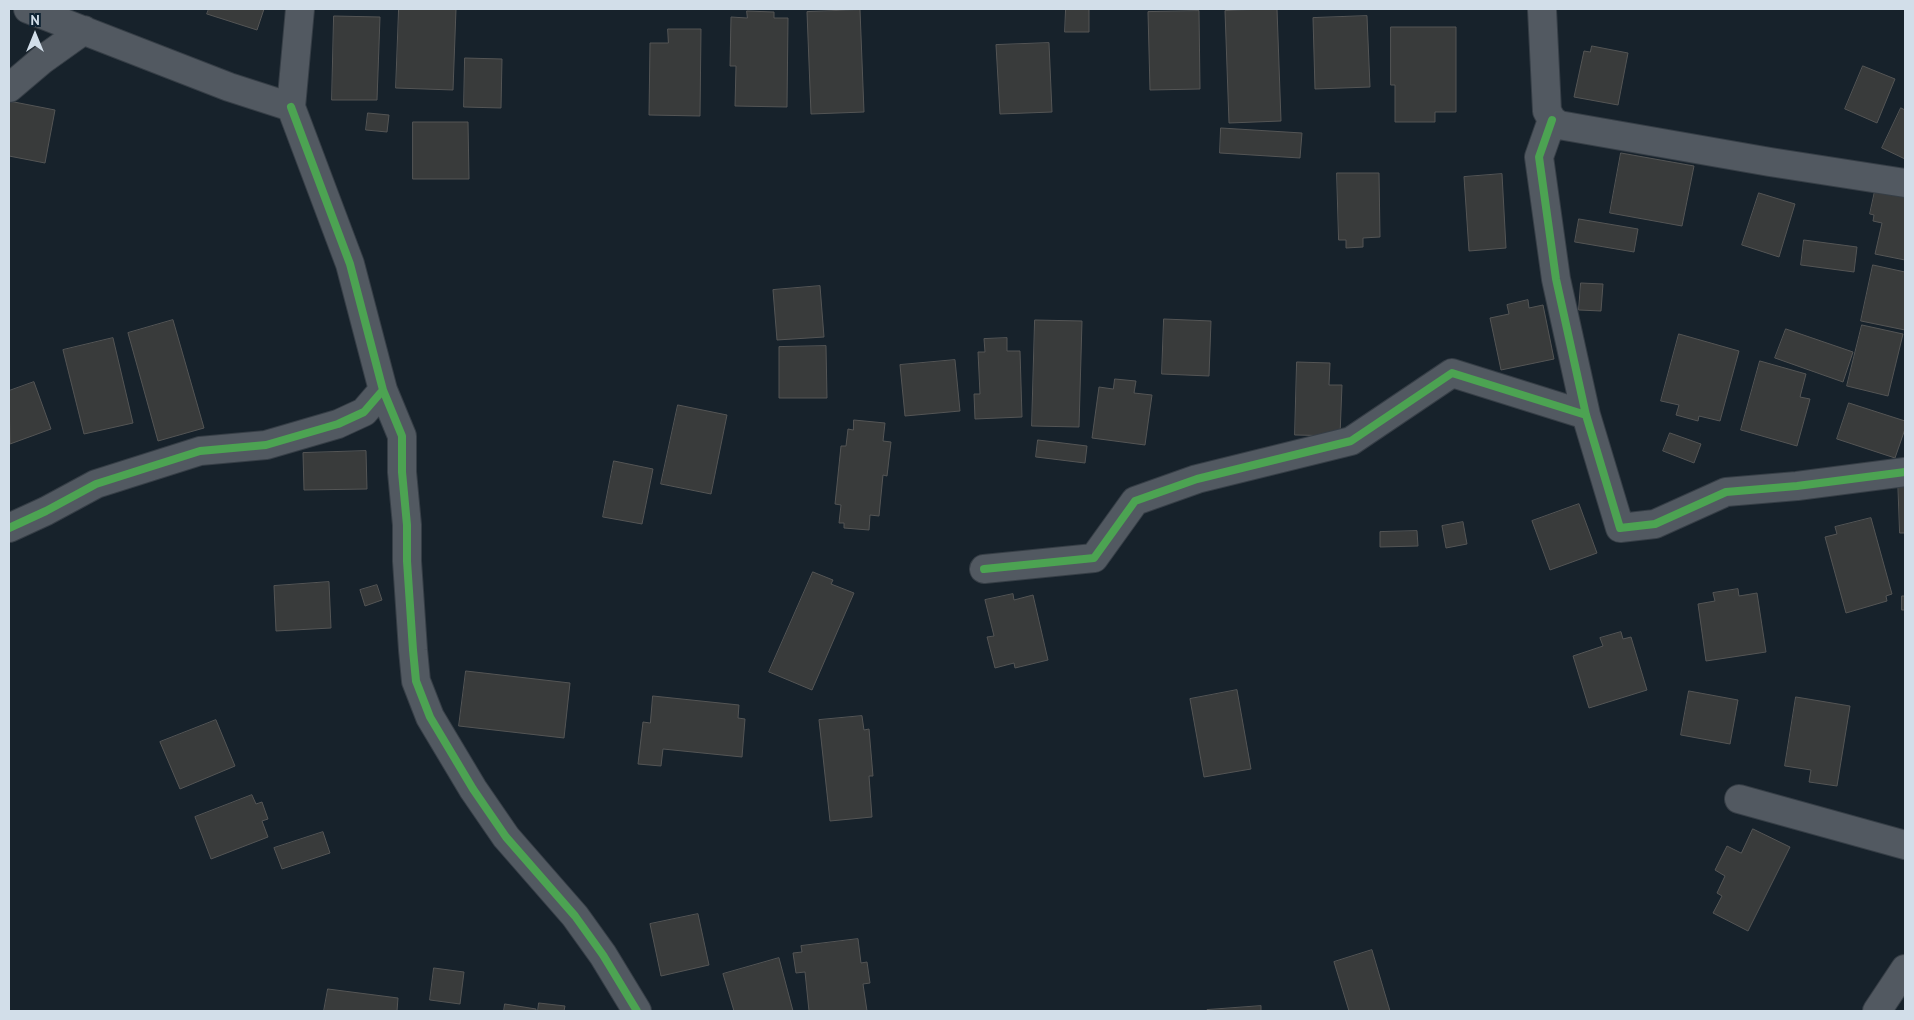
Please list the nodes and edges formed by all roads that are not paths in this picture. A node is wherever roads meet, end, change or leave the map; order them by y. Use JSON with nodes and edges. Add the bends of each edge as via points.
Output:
{"nodes":[{"id":1,"x":28,"y":9,"type":"edge"},
{"id":2,"x":300,"y":9,"type":"edge"},
{"id":3,"x":1542,"y":9,"type":"edge"},
{"id":4,"x":84,"y":30,"type":"junction"},
{"id":5,"x":9,"y":88,"type":"edge"},
{"id":6,"x":291,"y":107,"type":"junction"},
{"id":7,"x":1552,"y":120,"type":"junction"},
{"id":8,"x":1905,"y":183,"type":"edge"},
{"id":9,"x":383,"y":390,"type":"junction"},
{"id":10,"x":1586,"y":415,"type":"junction"},
{"id":11,"x":1905,"y":472,"type":"edge"},
{"id":12,"x":9,"y":528,"type":"edge"},
{"id":13,"x":984,"y":569,"type":"dead end"},
{"id":14,"x":1739,"y":800,"type":"dead end"},
{"id":15,"x":1905,"y":845,"type":"edge"},
{"id":16,"x":1905,"y":969,"type":"edge"},
{"id":17,"x":637,"y":1011,"type":"edge"},
{"id":18,"x":1876,"y":1011,"type":"edge"}],
"edges":[{"from":1,"to":4,"type":"street"},
{"from":2,"to":6,"type":"street"},
{"from":3,"to":7,"type":"street","via":[[1547,111]]},
{"from":4,"to":5,"type":"street"},
{"from":4,"to":6,"type":"street","via":[[229,87]]},
{"from":6,"to":9,"type":"street","via":[[350,264]]},
{"from":7,"to":8,"type":"street","via":[[1568,128]]},
{"from":7,"to":10,"type":"street","via":[[1539,157],[1556,279]]},
{"from":9,"to":12,"type":"street","via":[[364,412],[338,424],[266,445],[200,452],[96,484]]},
{"from":9,"to":17,"type":"street","via":[[402,436],[416,681],[430,717],[506,837],[575,916]]},
{"from":10,"to":11,"type":"street","via":[[1620,528],[1656,524],[1726,492]]},
{"from":10,"to":13,"type":"street","via":[[1452,373],[1352,441],[1196,479],[1135,501],[1094,558]]},
{"from":14,"to":15,"type":"street"},
{"from":16,"to":18,"type":"street"}]}
